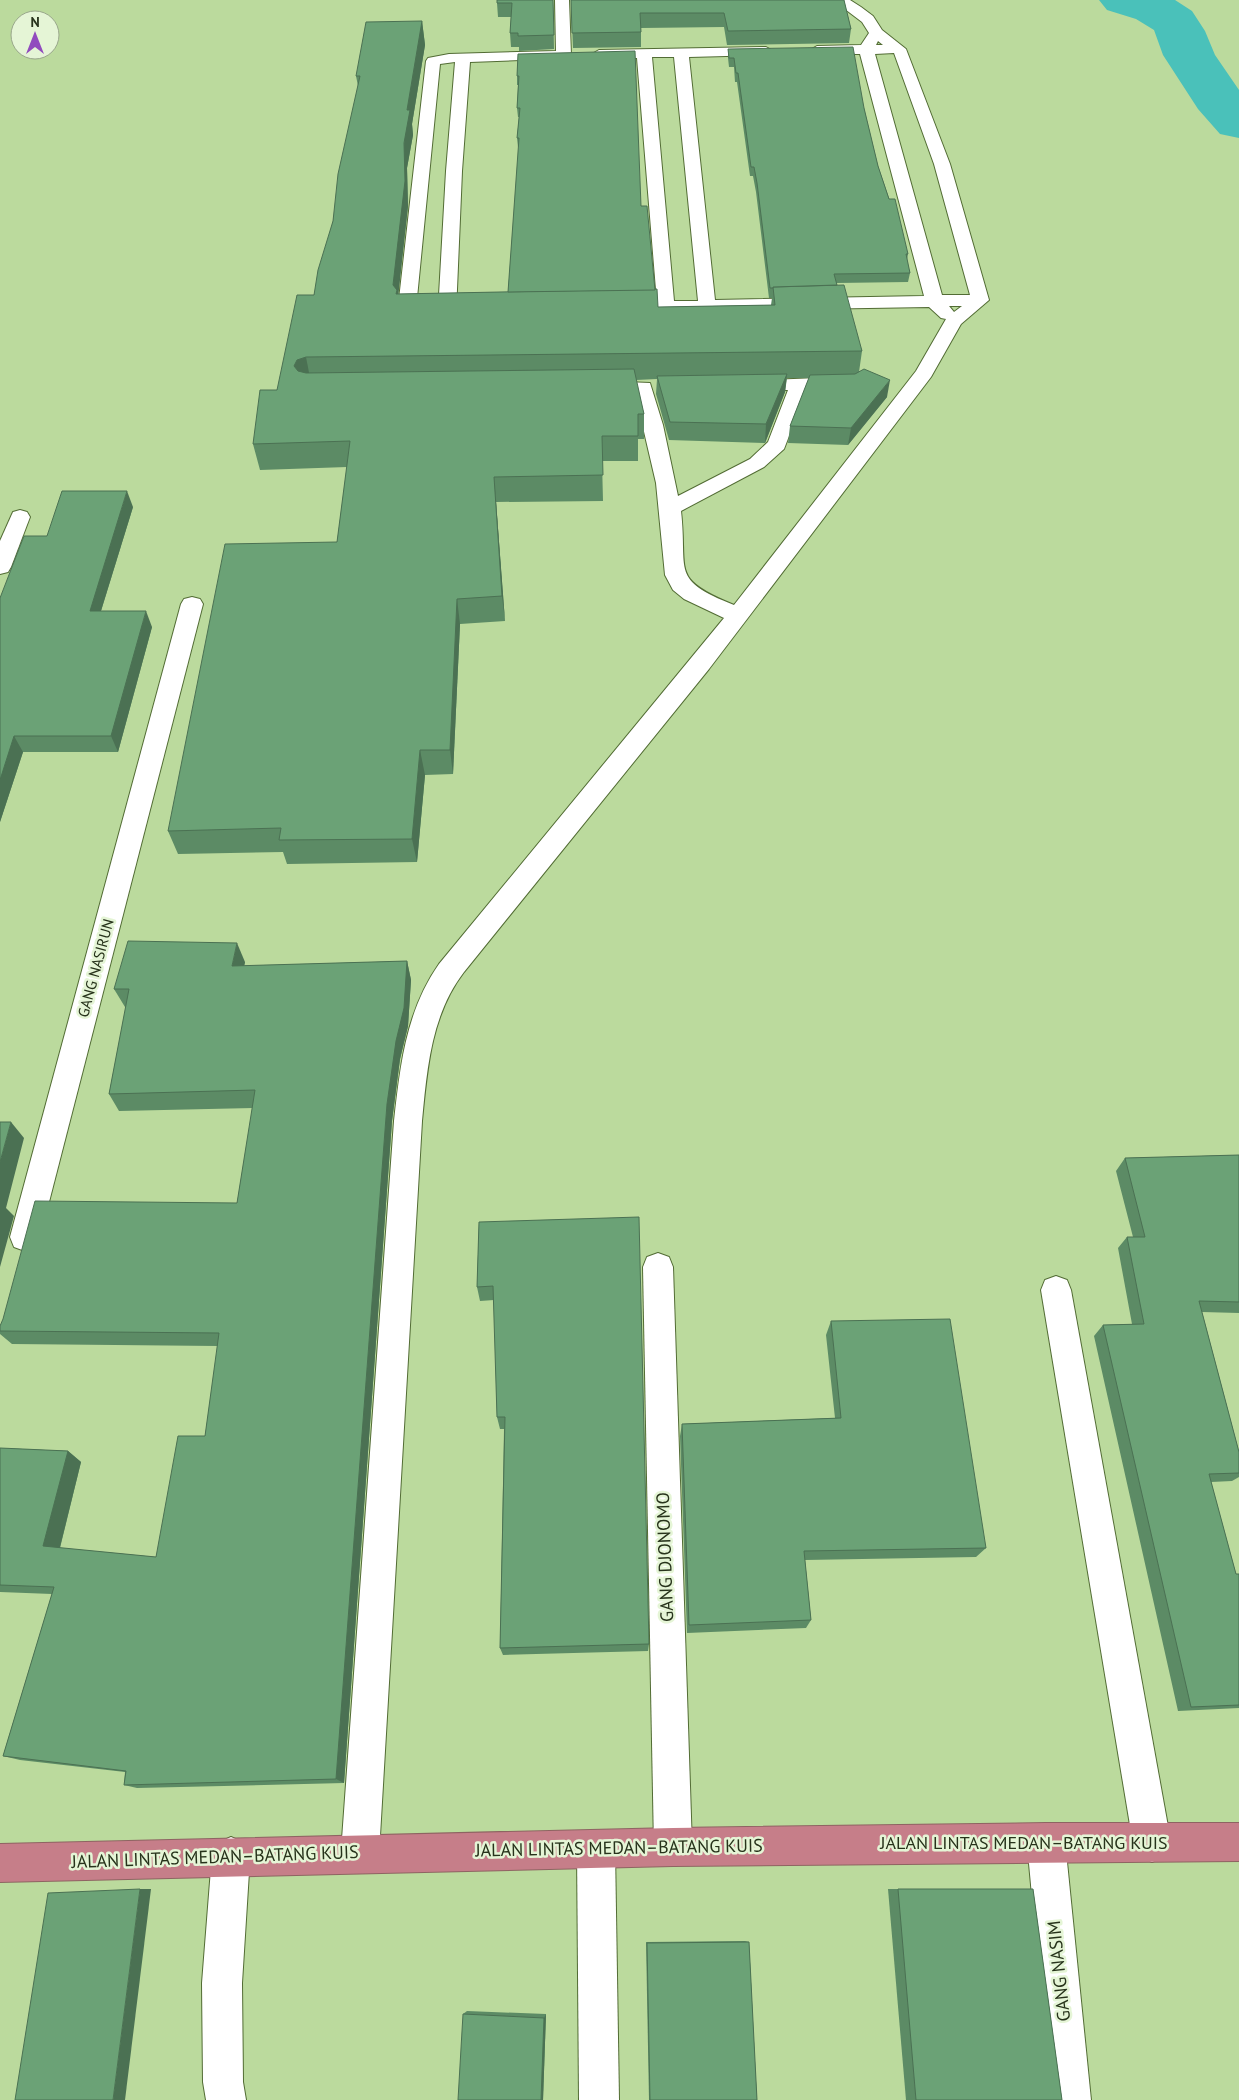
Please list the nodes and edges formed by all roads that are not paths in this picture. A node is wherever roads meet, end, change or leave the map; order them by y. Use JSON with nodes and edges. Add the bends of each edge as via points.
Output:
{"nodes":[{"id":1,"x":562,"y":0,"type":"edge"},
{"id":2,"x":840,"y":0,"type":"edge"},
{"id":3,"x":876,"y":33,"type":"junction"},
{"id":4,"x":866,"y":49,"type":"junction"},
{"id":5,"x":899,"y":49,"type":"junction"},
{"id":6,"x":778,"y":50,"type":"edge"},
{"id":7,"x":797,"y":50,"type":"edge"},
{"id":8,"x":681,"y":52,"type":"junction"},
{"id":9,"x":644,"y":53,"type":"junction"},
{"id":10,"x":564,"y":55,"type":"junction"},
{"id":11,"x":463,"y":58,"type":"junction"},
{"id":12,"x":940,"y":156,"type":"junction"},
{"id":13,"x":894,"y":157,"type":"junction"},
{"id":14,"x":692,"y":163,"type":"junction"},
{"id":15,"x":654,"y":164,"type":"junction"},
{"id":16,"x":454,"y":171,"type":"junction"},
{"id":17,"x":421,"y":172,"type":"junction"},
{"id":18,"x":980,"y":300,"type":"junction"},
{"id":19,"x":935,"y":302,"type":"junction"},
{"id":20,"x":707,"y":305,"type":"junction"},
{"id":21,"x":666,"y":307,"type":"junction"},
{"id":22,"x":606,"y":308,"type":"edge"},
{"id":23,"x":467,"y":312,"type":"edge"},
{"id":24,"x":447,"y":313,"type":"junction"},
{"id":25,"x":954,"y":321,"type":"junction"},
{"id":26,"x":852,"y":383,"type":"edge"},
{"id":27,"x":800,"y":384,"type":"junction"},
{"id":28,"x":731,"y":385,"type":"edge"},
{"id":29,"x":585,"y":388,"type":"edge"},
{"id":30,"x":671,"y":508,"type":"junction"},
{"id":31,"x":20,"y":517,"type":"dead end"},
{"id":32,"x":0,"y":567,"type":"edge"},
{"id":33,"x":192,"y":604,"type":"dead end"},
{"id":34,"x":738,"y":615,"type":"junction"},
{"id":35,"x":18,"y":1265,"type":"edge"},
{"id":36,"x":658,"y":1266,"type":"dead end"},
{"id":37,"x":1056,"y":1290,"type":"dead end"},
{"id":38,"x":1046,"y":1842,"type":"junction"},
{"id":39,"x":1239,"y":1842,"type":"edge"},
{"id":40,"x":1152,"y":1843,"type":"junction"},
{"id":41,"x":673,"y":1847,"type":"junction"},
{"id":42,"x":596,"y":1849,"type":"junction"},
{"id":43,"x":360,"y":1853,"type":"junction"},
{"id":44,"x":231,"y":1856,"type":"junction"},
{"id":45,"x":0,"y":1863,"type":"edge"},
{"id":46,"x":226,"y":2100,"type":"edge"},
{"id":47,"x":599,"y":2100,"type":"edge"},
{"id":48,"x":1071,"y":2100,"type":"edge"}],
"edges":[{"from":1,"to":10,"type":"street"},
{"from":2,"to":3,"type":"street","via":[[868,19]]},
{"from":3,"to":4,"type":"street"},
{"from":3,"to":5,"type":"street"},
{"from":4,"to":5,"type":"street"},
{"from":4,"to":7,"type":"street"},
{"from":4,"to":13,"type":"street"},
{"from":5,"to":12,"type":"street"},
{"from":6,"to":8,"type":"street"},
{"from":8,"to":9,"type":"street"},
{"from":8,"to":14,"type":"street"},
{"from":9,"to":10,"type":"street"},
{"from":9,"to":15,"type":"street"},
{"from":10,"to":11,"type":"street"},
{"from":11,"to":16,"type":"street"},
{"from":11,"to":17,"type":"street","via":[[439,59],[432,63]]},
{"from":12,"to":13,"type":"street"},
{"from":12,"to":18,"type":"street"},
{"from":13,"to":19,"type":"street"},
{"from":14,"to":15,"type":"street"},
{"from":14,"to":20,"type":"street"},
{"from":15,"to":21,"type":"street"},
{"from":16,"to":17,"type":"street"},
{"from":16,"to":24,"type":"street"},
{"from":17,"to":24,"type":"street","via":[[407,311]]},
{"from":18,"to":19,"type":"street"},
{"from":18,"to":25,"type":"street"},
{"from":19,"to":20,"type":"street"},
{"from":19,"to":25,"type":"street"},
{"from":20,"to":21,"type":"street"},
{"from":21,"to":22,"type":"street"},
{"from":23,"to":24,"type":"street"},
{"from":25,"to":34,"type":"street","via":[[924,373]]},
{"from":26,"to":27,"type":"street"},
{"from":27,"to":28,"type":"street"},
{"from":27,"to":30,"type":"street","via":[[777,445],[757,463]]},
{"from":29,"to":30,"type":"street","via":[[653,387],[653,419]]},
{"from":30,"to":34,"type":"street","via":[[674,566],[679,583],[692,594]]},
{"from":31,"to":32,"type":"street"},
{"from":33,"to":35,"type":"street","name":"GANG NASIRUN"},
{"from":34,"to":43,"type":"street","via":[[464,953],[441,984],[424,1021],[417,1046],[408,1121]]},
{"from":36,"to":41,"type":"street","name":"GANG DJONOMO"},
{"from":37,"to":40,"type":"street"},
{"from":38,"to":40,"type":"highway","name":"JALAN LINTAS MEDAN–BATANG KUIS"},
{"from":38,"to":41,"type":"highway","name":"JALAN LINTAS MEDAN–BATANG KUIS"},
{"from":38,"to":48,"type":"street","name":"GANG NASIM"},
{"from":39,"to":40,"type":"highway","name":"JALAN LINTAS MEDAN–BATANG KUIS"},
{"from":41,"to":42,"type":"highway","name":"JALAN LINTAS MEDAN–BATANG KUIS"},
{"from":42,"to":43,"type":"highway","name":"JALAN LINTAS MEDAN–BATANG KUIS"},
{"from":42,"to":47,"type":"street"},
{"from":43,"to":44,"type":"highway","name":"JALAN LINTAS MEDAN–BATANG KUIS"},
{"from":44,"to":45,"type":"highway","name":"JALAN LINTAS MEDAN–BATANG KUIS"},
{"from":44,"to":46,"type":"street","via":[[222,1983]]}]}
